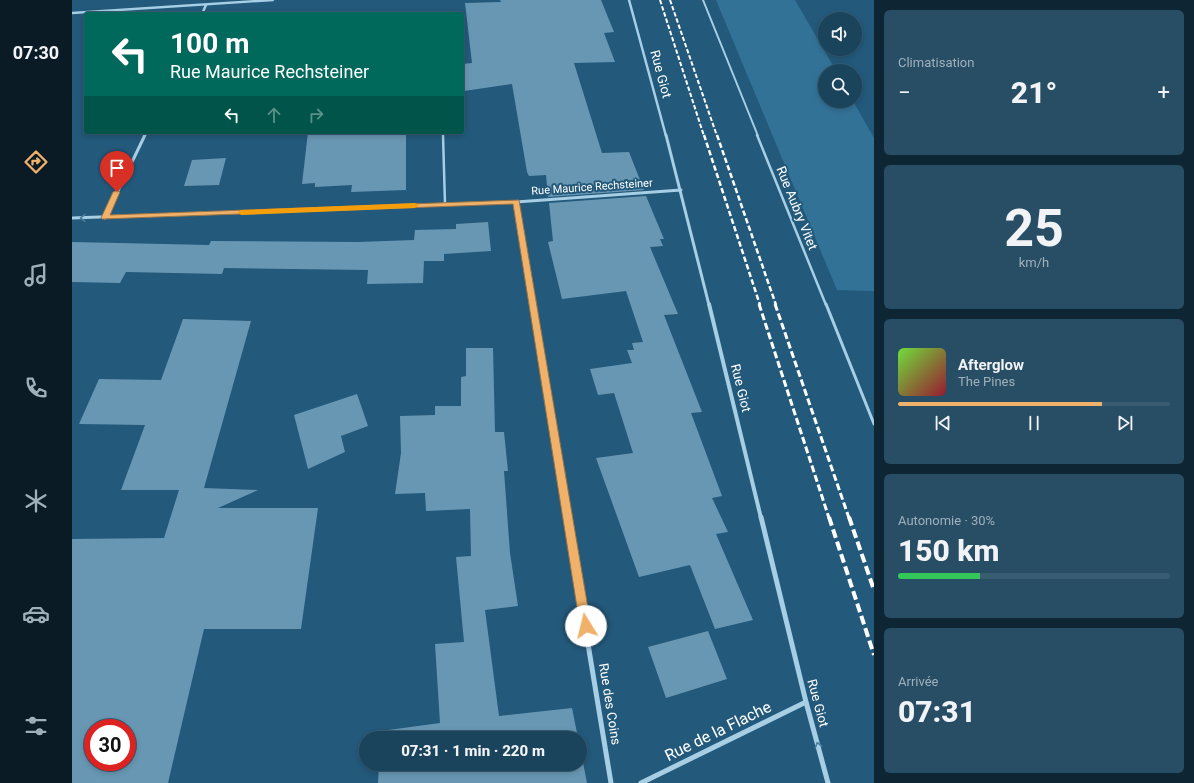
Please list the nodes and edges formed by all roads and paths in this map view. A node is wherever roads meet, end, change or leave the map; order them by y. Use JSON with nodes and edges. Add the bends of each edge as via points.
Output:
{"nodes":[{"id":1,"x":273,"y":0,"type":"edge"},
{"id":2,"x":629,"y":0,"type":"edge"},
{"id":3,"x":703,"y":0,"type":"edge"},
{"id":4,"x":206,"y":5,"type":"junction"},
{"id":5,"x":84,"y":12,"type":"edge"},
{"id":6,"x":89,"y":12,"type":"edge"},
{"id":7,"x":203,"y":12,"type":"edge"},
{"id":8,"x":72,"y":13,"type":"edge"},
{"id":9,"x":145,"y":134,"type":"edge"},
{"id":10,"x":443,"y":134,"type":"edge"},
{"id":11,"x":681,"y":190,"type":"junction"},
{"id":12,"x":516,"y":202,"type":"junction"},
{"id":13,"x":445,"y":204,"type":"junction"},
{"id":14,"x":72,"y":218,"type":"edge"},
{"id":15,"x":105,"y":218,"type":"junction"},
{"id":16,"x":874,"y":424,"type":"edge"},
{"id":17,"x":806,"y":702,"type":"junction"},
{"id":18,"x":611,"y":783,"type":"edge"},
{"id":19,"x":641,"y":783,"type":"edge"},
{"id":20,"x":828,"y":783,"type":"edge"}],
"edges":[{"from":1,"to":4,"type":"street"},
{"from":2,"to":11,"type":"street","name":"Rue Giot"},
{"from":3,"to":16,"type":"lane","name":"Rue Aubry Vitet"},
{"from":4,"to":6,"type":"street"},
{"from":4,"to":7,"type":"street"},
{"from":5,"to":8,"type":"street"},
{"from":9,"to":15,"type":"street"},
{"from":10,"to":13,"type":"lane"},
{"from":11,"to":12,"type":"street","name":"Rue Maurice Rechsteiner"},
{"from":11,"to":17,"type":"street","name":"Rue Giot"},
{"from":12,"to":13,"type":"street","name":"Rue Maurice Rechsteiner"},
{"from":12,"to":18,"type":"street","name":"Rue des Coins"},
{"from":13,"to":15,"type":"street","name":"Rue Maurice Rechsteiner"},
{"from":15,"to":14,"type":"street","name":"Rue Maurice Rechsteiner","one_way":true},
{"from":17,"to":19,"type":"street","name":"Rue de la Flache"},
{"from":20,"to":17,"type":"street","name":"Rue Giot","one_way":true}]}
